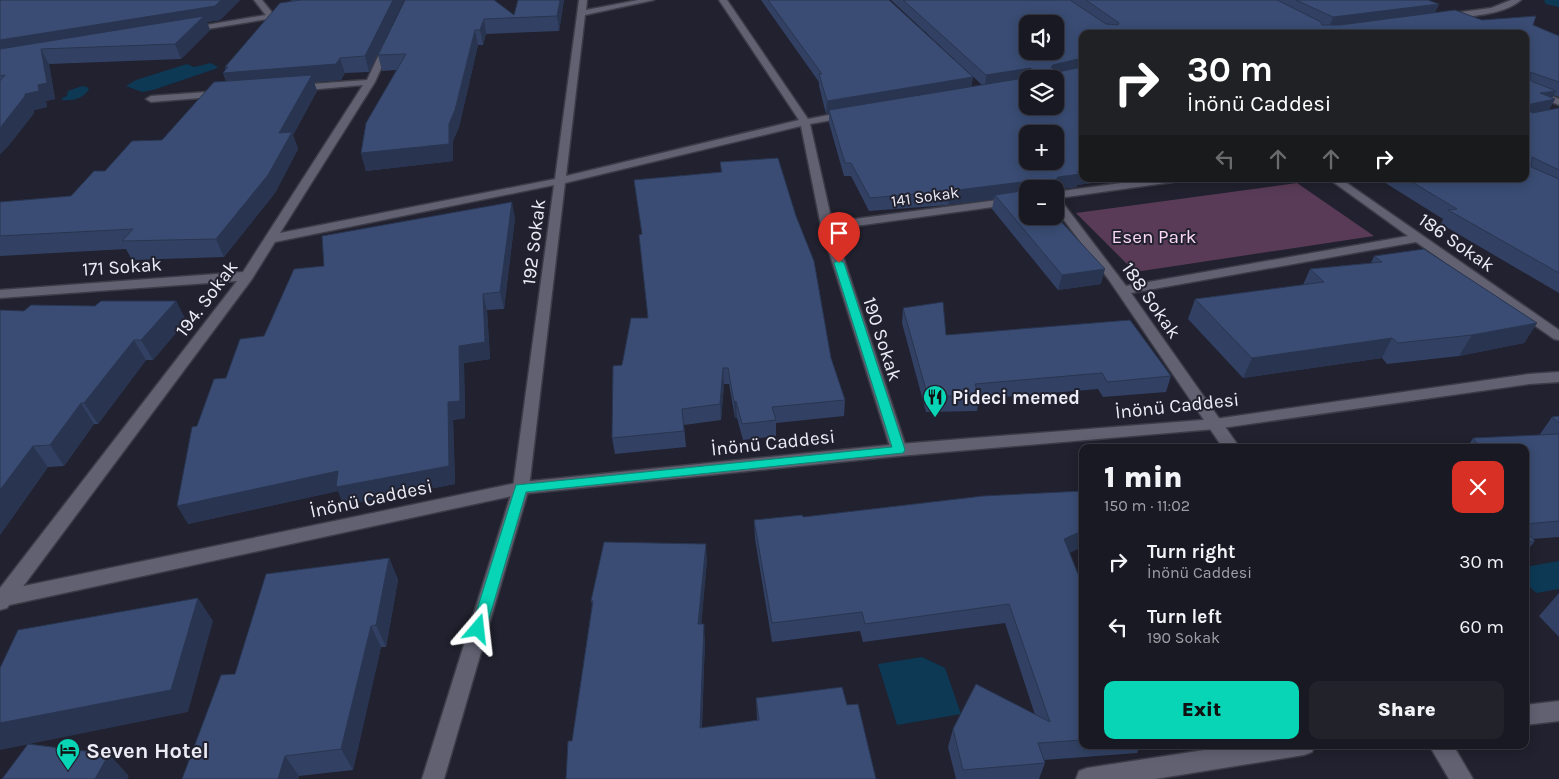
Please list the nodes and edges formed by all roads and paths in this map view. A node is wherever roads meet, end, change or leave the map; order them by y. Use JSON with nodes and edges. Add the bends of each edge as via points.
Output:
{"nodes":[{"id":1,"x":258,"y":0,"type":"edge"},
{"id":2,"x":583,"y":0,"type":"edge"},
{"id":3,"x":650,"y":0,"type":"edge"},
{"id":4,"x":723,"y":0,"type":"edge"},
{"id":5,"x":1517,"y":0,"type":"edge"},
{"id":6,"x":1446,"y":9,"type":"edge"},
{"id":7,"x":300,"y":11,"type":"edge"},
{"id":8,"x":581,"y":13,"type":"junction"},
{"id":9,"x":1461,"y":14,"type":"junction"},
{"id":10,"x":271,"y":16,"type":"junction"},
{"id":11,"x":1434,"y":18,"type":"edge"},
{"id":12,"x":181,"y":31,"type":"edge"},
{"id":13,"x":394,"y":33,"type":"edge"},
{"id":14,"x":370,"y":82,"type":"junction"},
{"id":15,"x":290,"y":88,"type":"edge"},
{"id":16,"x":1529,"y":90,"type":"edge"},
{"id":17,"x":230,"y":93,"type":"edge"},
{"id":18,"x":151,"y":99,"type":"dead end"},
{"id":19,"x":1559,"y":102,"type":"edge"},
{"id":20,"x":864,"y":112,"type":"edge"},
{"id":21,"x":805,"y":122,"type":"junction"},
{"id":22,"x":559,"y":182,"type":"junction"},
{"id":23,"x":1150,"y":182,"type":"edge"},
{"id":24,"x":1338,"y":182,"type":"edge"},
{"id":25,"x":1064,"y":194,"type":"edge"},
{"id":26,"x":1019,"y":199,"type":"edge"},
{"id":27,"x":1064,"y":212,"type":"edge"},
{"id":28,"x":827,"y":226,"type":"junction"},
{"id":29,"x":1419,"y":238,"type":"junction"},
{"id":30,"x":270,"y":239,"type":"junction"},
{"id":31,"x":247,"y":276,"type":"junction"},
{"id":32,"x":1122,"y":290,"type":"junction"},
{"id":33,"x":0,"y":294,"type":"edge"},
{"id":34,"x":1559,"y":336,"type":"edge"},
{"id":35,"x":1559,"y":377,"type":"edge"},
{"id":36,"x":1215,"y":424,"type":"junction"},
{"id":37,"x":1229,"y":444,"type":"edge"},
{"id":38,"x":899,"y":450,"type":"junction"},
{"id":39,"x":520,"y":488,"type":"junction"},
{"id":40,"x":1,"y":600,"type":"edge"},
{"id":41,"x":1559,"y":711,"type":"edge"},
{"id":42,"x":1529,"y":715,"type":"edge"},
{"id":43,"x":1278,"y":749,"type":"edge"},
{"id":44,"x":1443,"y":749,"type":"edge"},
{"id":45,"x":433,"y":779,"type":"edge"},
{"id":46,"x":1087,"y":779,"type":"edge"},
{"id":47,"x":1462,"y":779,"type":"edge"}],
"edges":[{"from":1,"to":10,"type":"street"},
{"from":2,"to":8,"type":"street","name":"192 Sokak"},
{"from":3,"to":8,"type":"street"},
{"from":4,"to":21,"type":"street"},
{"from":5,"to":9,"type":"street"},
{"from":6,"to":9,"type":"street"},
{"from":7,"to":10,"type":"street"},
{"from":8,"to":22,"type":"street","name":"192 Sokak"},
{"from":9,"to":11,"type":"street"},
{"from":10,"to":12,"type":"street"},
{"from":13,"to":14,"type":"street","name":"194. Sokak"},
{"from":14,"to":15,"type":"street"},
{"from":14,"to":30,"type":"street","name":"194. Sokak"},
{"from":16,"to":19,"type":"street"},
{"from":17,"to":18,"type":"street"},
{"from":20,"to":21,"type":"street"},
{"from":21,"to":22,"type":"street"},
{"from":21,"to":28,"type":"street","name":"190 Sokak"},
{"from":22,"to":30,"type":"street"},
{"from":22,"to":39,"type":"street","name":"192 Sokak"},
{"from":23,"to":25,"type":"street"},
{"from":24,"to":29,"type":"street","name":"186 Sokak"},
{"from":26,"to":28,"type":"street","name":"141 Sokak"},
{"from":27,"to":32,"type":"street","name":"188 Sokak"},
{"from":28,"to":38,"type":"street","name":"190 Sokak"},
{"from":29,"to":32,"type":"street"},
{"from":29,"to":34,"type":"street","name":"186 Sokak"},
{"from":30,"to":31,"type":"street","name":"194. Sokak"},
{"from":31,"to":33,"type":"street","name":"171 Sokak"},
{"from":31,"to":40,"type":"street","name":"194. Sokak"},
{"from":32,"to":36,"type":"street","name":"188 Sokak"},
{"from":35,"to":36,"type":"street","name":"İnönü Caddesi"},
{"from":36,"to":37,"type":"street","name":"188 Sokak"},
{"from":36,"to":38,"type":"street","name":"İnönü Caddesi"},
{"from":38,"to":39,"type":"street","name":"İnönü Caddesi"},
{"from":39,"to":40,"type":"street","name":"İnönü Caddesi"},
{"from":39,"to":45,"type":"street","name":"192 Sokak"},
{"from":41,"to":42,"type":"street"},
{"from":43,"to":46,"type":"street"},
{"from":44,"to":47,"type":"street"}]}
